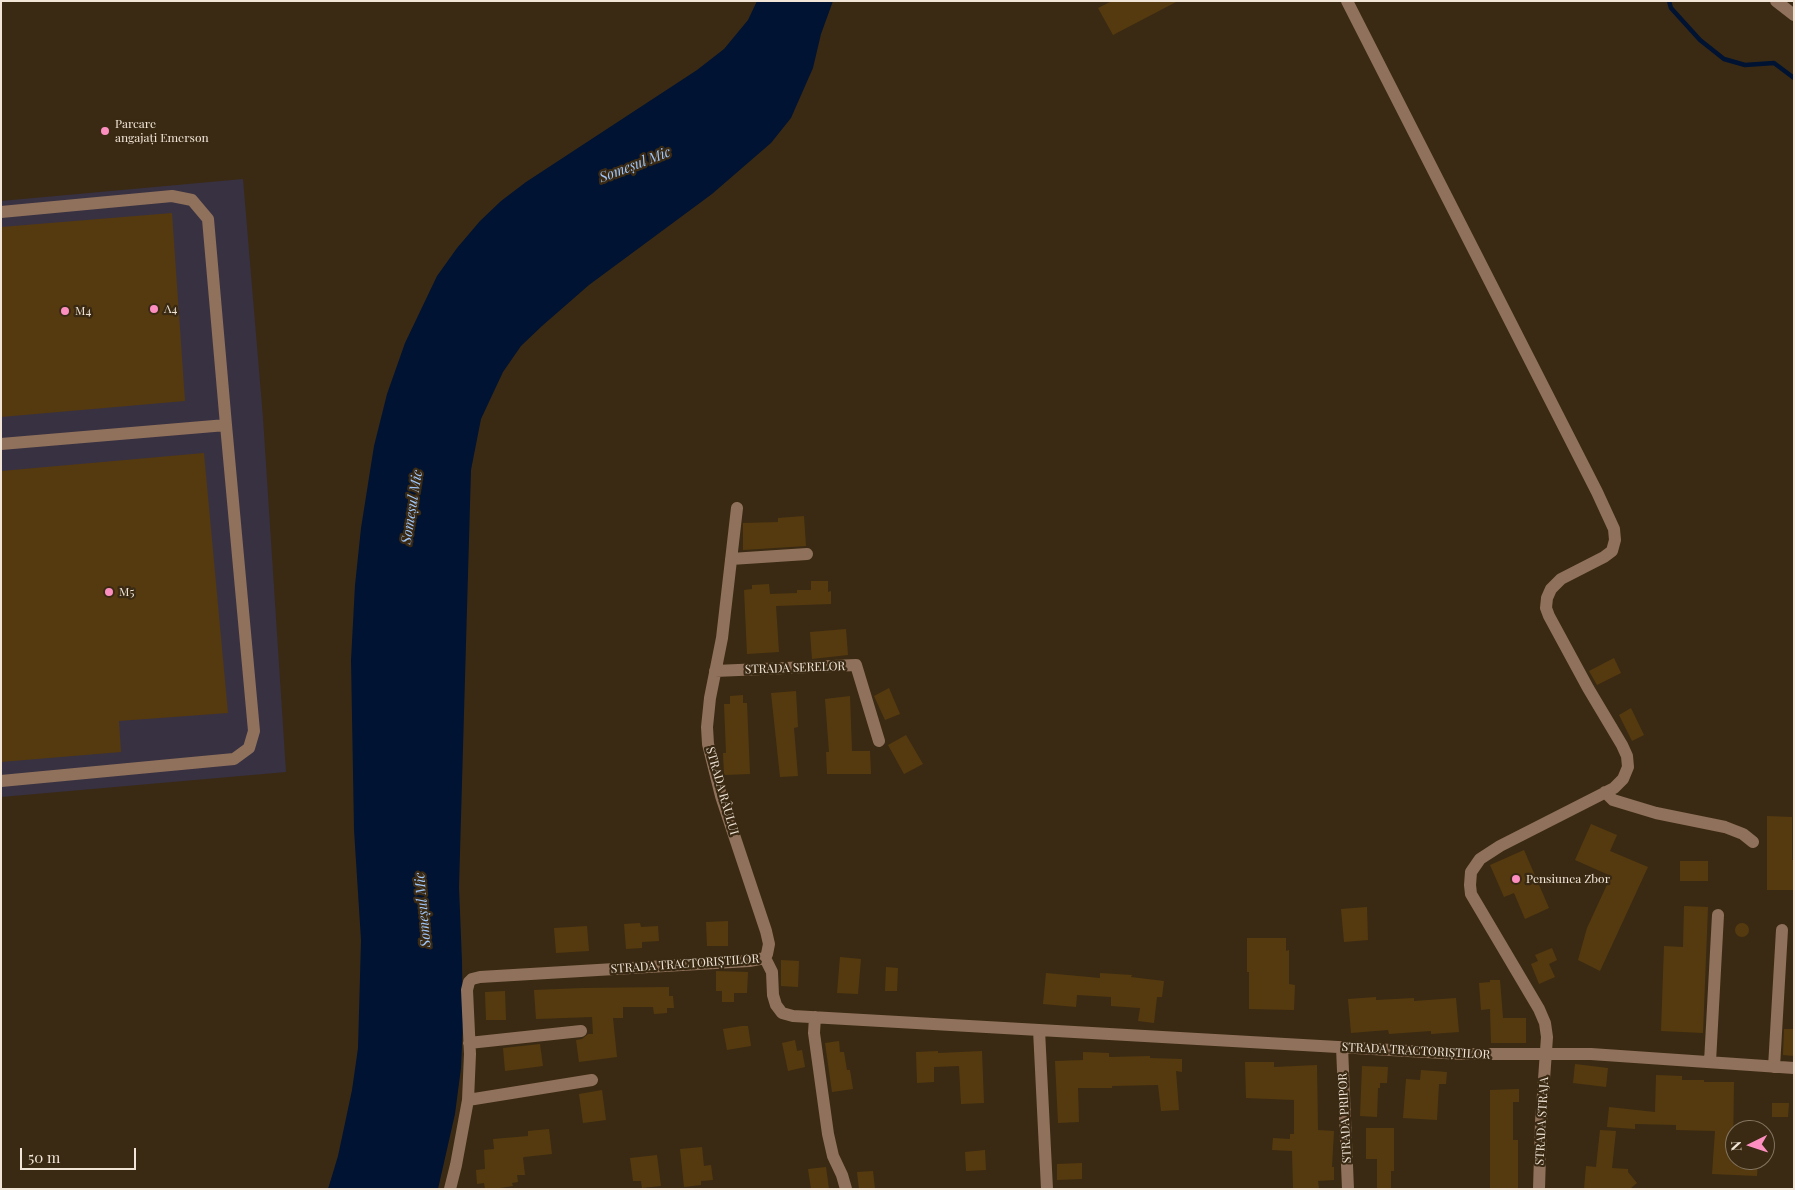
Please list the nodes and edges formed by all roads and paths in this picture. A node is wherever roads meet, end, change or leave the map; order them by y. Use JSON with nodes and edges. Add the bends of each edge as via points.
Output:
{"nodes":[{"id":1,"x":1348,"y":1,"type":"edge"},
{"id":2,"x":1776,"y":1,"type":"edge"},
{"id":3,"x":1794,"y":15,"type":"edge"},
{"id":4,"x":1,"y":212,"type":"edge"},
{"id":5,"x":226,"y":425,"type":"junction"},
{"id":6,"x":1,"y":444,"type":"edge"},
{"id":7,"x":737,"y":508,"type":"dead end"},
{"id":8,"x":807,"y":554,"type":"dead end"},
{"id":9,"x":731,"y":559,"type":"junction"},
{"id":10,"x":715,"y":671,"type":"junction"},
{"id":11,"x":878,"y":741,"type":"dead end"},
{"id":12,"x":1,"y":781,"type":"edge"},
{"id":13,"x":1605,"y":792,"type":"junction"},
{"id":14,"x":1753,"y":842,"type":"dead end"},
{"id":15,"x":1718,"y":915,"type":"dead end"},
{"id":16,"x":1782,"y":930,"type":"dead end"},
{"id":17,"x":765,"y":958,"type":"junction"},
{"id":18,"x":815,"y":1017,"type":"junction"},
{"id":19,"x":1039,"y":1030,"type":"junction"},
{"id":20,"x":581,"y":1031,"type":"dead end"},
{"id":21,"x":469,"y":1043,"type":"junction"},
{"id":22,"x":1342,"y":1047,"type":"junction"},
{"id":23,"x":1546,"y":1054,"type":"junction"},
{"id":24,"x":1710,"y":1062,"type":"junction"},
{"id":25,"x":1774,"y":1067,"type":"junction"},
{"id":26,"x":1794,"y":1068,"type":"edge"},
{"id":27,"x":592,"y":1080,"type":"dead end"},
{"id":28,"x":468,"y":1100,"type":"junction"},
{"id":29,"x":450,"y":1189,"type":"edge"},
{"id":30,"x":846,"y":1189,"type":"edge"},
{"id":31,"x":1047,"y":1189,"type":"edge"},
{"id":32,"x":1348,"y":1189,"type":"edge"},
{"id":33,"x":1539,"y":1189,"type":"edge"}],
"edges":[{"from":1,"to":13,"type":"street","name":"STRADA STRAJA","via":[[1612,524],[1615,540],[1612,551],[1561,579],[1551,589],[1546,608],[1627,756],[1628,767],[1623,779]]},
{"from":2,"to":3,"type":"street"},
{"from":4,"to":5,"type":"street","via":[[172,196],[192,200],[208,218]]},
{"from":5,"to":6,"type":"street"},
{"from":5,"to":12,"type":"street","via":[[254,731],[249,748],[234,759]]},
{"from":7,"to":9,"type":"street","name":"STRADA RÂULUI"},
{"from":8,"to":9,"type":"street"},
{"from":9,"to":10,"type":"street","name":"STRADA RÂULUI"},
{"from":10,"to":11,"type":"street","name":"STRADA SERELOR","via":[[856,665]]},
{"from":10,"to":17,"type":"street","name":"STRADA RÂULUI","via":[[707,727],[708,744],[721,796],[766,932],[769,944]]},
{"from":13,"to":14,"type":"street","via":[[1613,800],[1647,810],[1725,827]]},
{"from":13,"to":23,"type":"street","name":"STRADA STRAJA","via":[[1500,846],[1480,859],[1471,872],[1471,894],[1545,1023]]},
{"from":15,"to":24,"type":"street"},
{"from":16,"to":25,"type":"street"},
{"from":17,"to":18,"type":"street","name":"STRADA TRACTORIȘTILOR","via":[[772,972],[776,1006],[782,1013]]},
{"from":17,"to":21,"type":"street","name":"STRADA TRACTORIȘTILOR","via":[[749,962],[472,979],[466,990]]},
{"from":18,"to":19,"type":"street","name":"STRADA TRACTORIȘTILOR"},
{"from":18,"to":30,"type":"street","via":[[814,1033],[828,1134]]},
{"from":19,"to":22,"type":"street","name":"STRADA TRACTORIȘTILOR"},
{"from":19,"to":31,"type":"street"},
{"from":20,"to":21,"type":"street"},
{"from":21,"to":28,"type":"street"},
{"from":22,"to":23,"type":"street","name":"STRADA TRACTORIȘTILOR","via":[[1461,1054]]},
{"from":22,"to":32,"type":"street","name":"STRADA PRIPOR"},
{"from":23,"to":24,"type":"street","name":"STRADA TRACTORIȘTILOR"},
{"from":23,"to":33,"type":"street","name":"STRADA STRAJA"},
{"from":24,"to":25,"type":"street","name":"STRADA TRACTORIȘTILOR"},
{"from":25,"to":26,"type":"street","name":"STRADA TRACTORIȘTILOR"},
{"from":27,"to":28,"type":"street"},
{"from":28,"to":29,"type":"street"}]}
